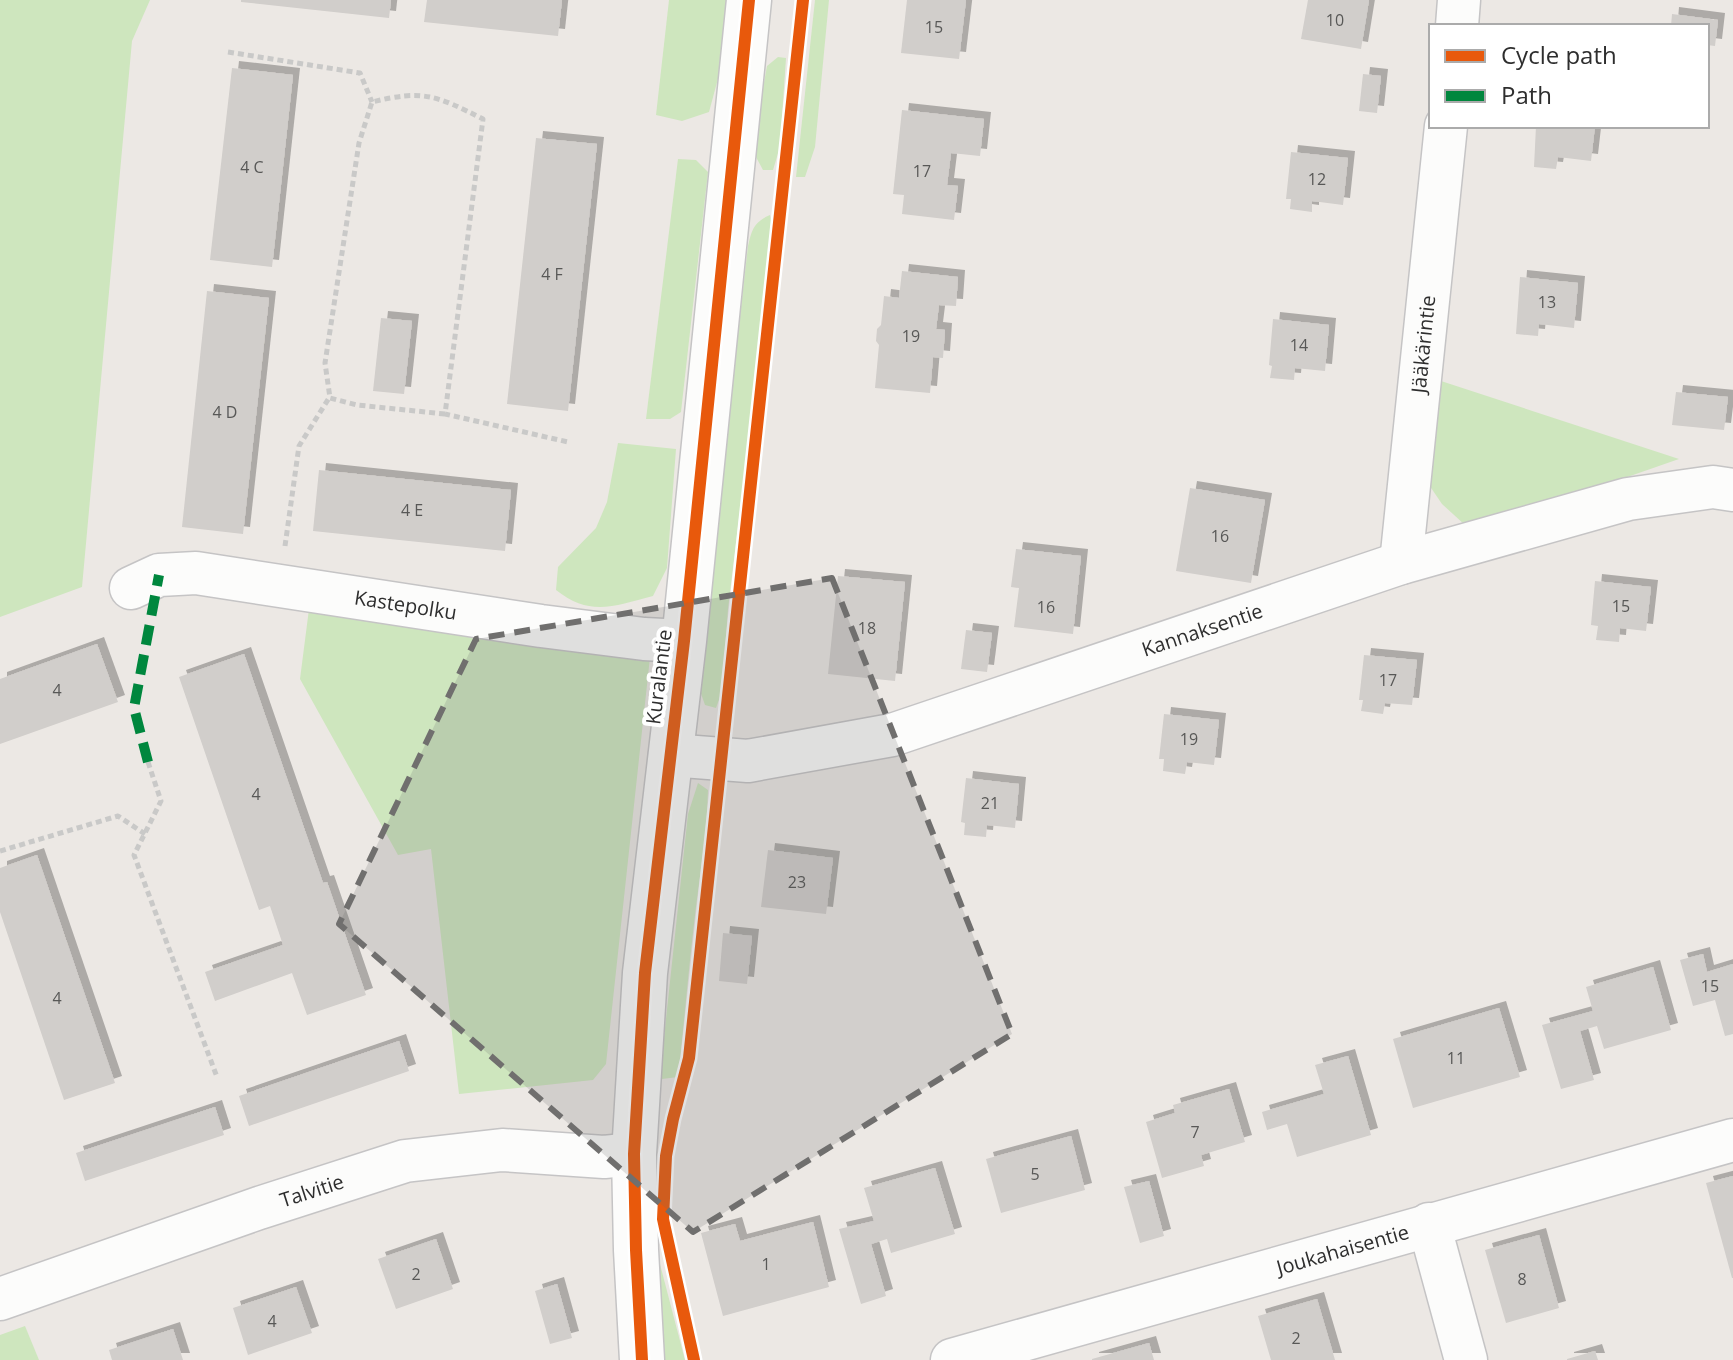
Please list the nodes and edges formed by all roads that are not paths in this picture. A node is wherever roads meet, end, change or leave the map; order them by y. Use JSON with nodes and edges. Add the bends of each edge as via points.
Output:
{"nodes":[{"id":1,"x":749,"y":0,"type":"edge"},
{"id":2,"x":1459,"y":0,"type":"edge"},
{"id":3,"x":1457,"y":24,"type":"edge"},
{"id":4,"x":1446,"y":128,"type":"edge"},
{"id":5,"x":1733,"y":490,"type":"edge"},
{"id":6,"x":1401,"y":563,"type":"junction"},
{"id":7,"x":131,"y":588,"type":"dead end"},
{"id":8,"x":684,"y":641,"type":"junction"},
{"id":9,"x":670,"y":755,"type":"junction"},
{"id":10,"x":1733,"y":1140,"type":"edge"},
{"id":11,"x":634,"y":1154,"type":"junction"},
{"id":12,"x":1429,"y":1224,"type":"junction"},
{"id":13,"x":0,"y":1299,"type":"edge"},
{"id":14,"x":963,"y":1359,"type":"edge"},
{"id":15,"x":642,"y":1360,"type":"edge"},
{"id":16,"x":1466,"y":1360,"type":"edge"}],
"edges":[{"from":1,"to":8,"type":"street","name":"Kuralantie"},
{"from":2,"to":3,"type":"street"},
{"from":4,"to":6,"type":"street","name":"Jääkärintie"},
{"from":5,"to":6,"type":"street","name":"Kannaksentie","via":[[1713,487],[1628,499]]},
{"from":6,"to":9,"type":"street","name":"Kannaksentie","via":[[892,735],[748,761]]},
{"from":7,"to":8,"type":"street","name":"Kastepolku","via":[[159,575],[196,573],[541,626]]},
{"from":8,"to":9,"type":"street","name":"Kuralantie"},
{"from":9,"to":11,"type":"street","name":"Kuralantie","via":[[645,973]]},
{"from":10,"to":12,"type":"street","name":"Joukahaisentie"},
{"from":11,"to":13,"type":"street","name":"Talvitie","via":[[502,1150],[405,1161]]},
{"from":11,"to":15,"type":"street","name":"Kuralantie"},
{"from":12,"to":14,"type":"street","name":"Joukahaisentie"},
{"from":12,"to":16,"type":"street"}]}
